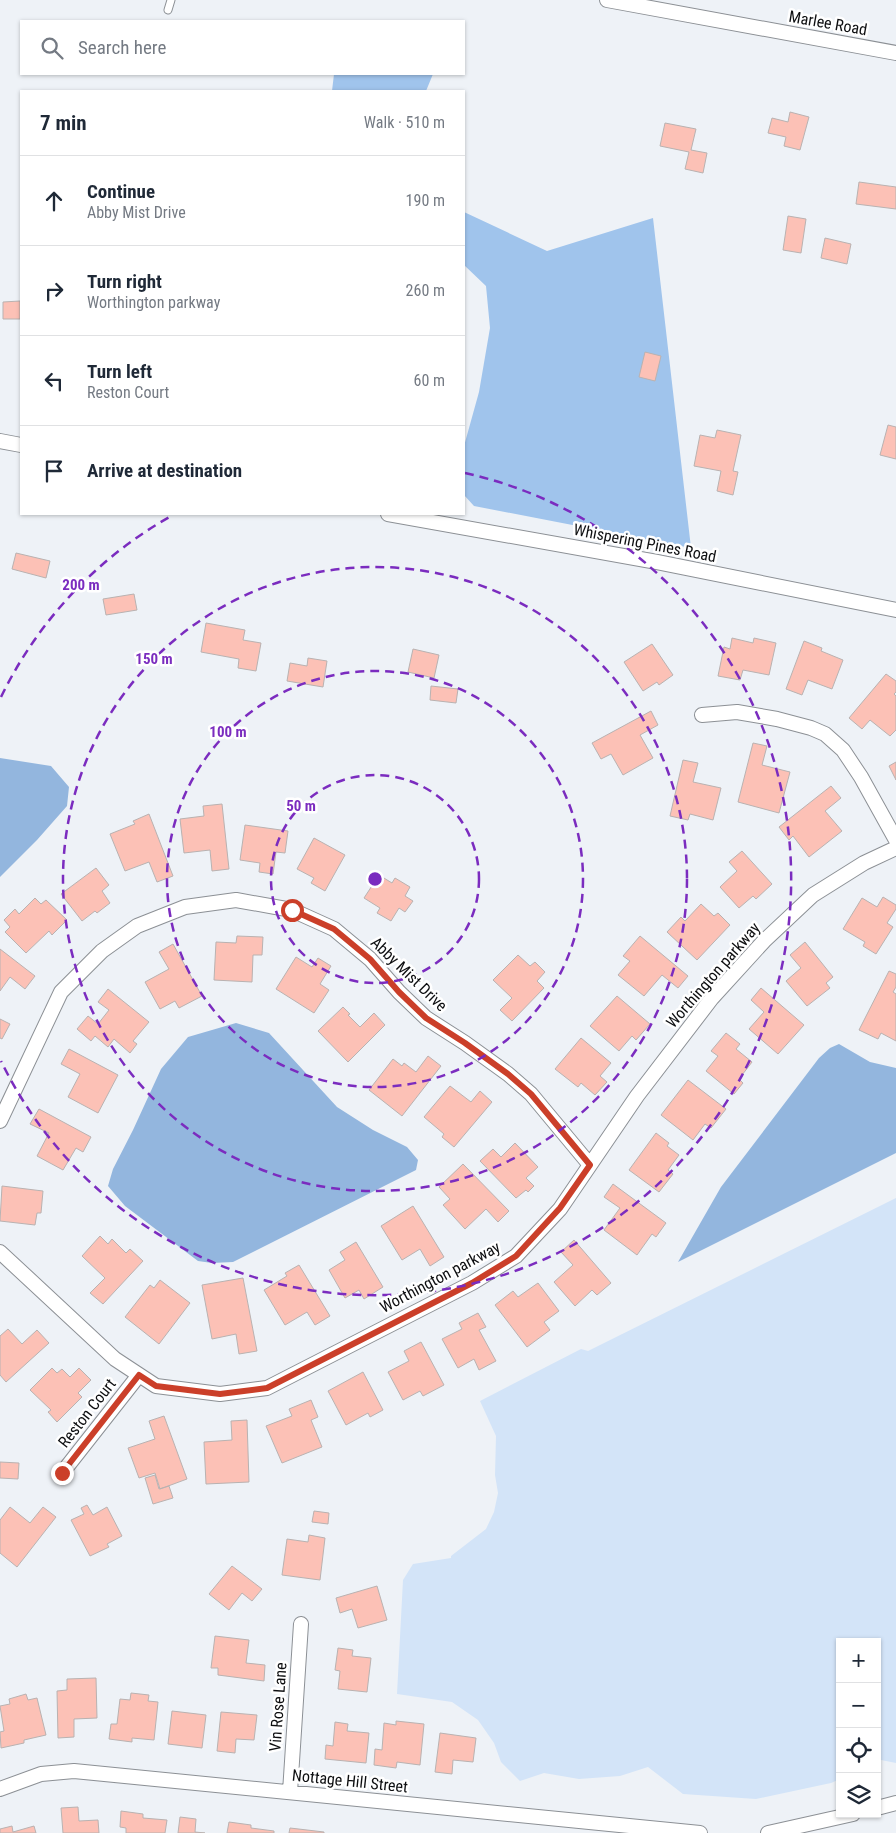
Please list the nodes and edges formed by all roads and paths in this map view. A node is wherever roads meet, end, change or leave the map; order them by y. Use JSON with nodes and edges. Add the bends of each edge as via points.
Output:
{"nodes":[{"id":1,"x":170,"y":0,"type":"edge"},
{"id":2,"x":608,"y":0,"type":"edge"},
{"id":3,"x":168,"y":10,"type":"dead end"},
{"id":4,"x":896,"y":53,"type":"edge"},
{"id":5,"x":0,"y":441,"type":"edge"},
{"id":6,"x":20,"y":445,"type":"edge"},
{"id":7,"x":394,"y":515,"type":"edge"},
{"id":8,"x":896,"y":610,"type":"edge"},
{"id":9,"x":702,"y":715,"type":"dead end"},
{"id":10,"x":896,"y":840,"type":"edge"},
{"id":11,"x":896,"y":848,"type":"edge"},
{"id":12,"x":0,"y":1121,"type":"edge"},
{"id":13,"x":590,"y":1165,"type":"junction"},
{"id":14,"x":0,"y":1252,"type":"edge"},
{"id":15,"x":139,"y":1375,"type":"junction"},
{"id":16,"x":62,"y":1473,"type":"dead end"},
{"id":17,"x":301,"y":1624,"type":"dead end"},
{"id":18,"x":0,"y":1789,"type":"edge"},
{"id":19,"x":290,"y":1792,"type":"junction"},
{"id":20,"x":896,"y":1803,"type":"edge"},
{"id":21,"x":881,"y":1807,"type":"edge"},
{"id":22,"x":836,"y":1818,"type":"edge"},
{"id":23,"x":700,"y":1833,"type":"edge"},
{"id":24,"x":768,"y":1833,"type":"edge"}],
"edges":[{"from":1,"to":3,"type":"lane"},
{"from":2,"to":4,"type":"street","name":"Marlee Road"},
{"from":5,"to":6,"type":"street"},
{"from":7,"to":8,"type":"street","name":"Whispering Pines Road","via":[[657,562]]},
{"from":9,"to":10,"type":"street","via":[[737,712],[776,719],[825,734],[842,750],[861,777]]},
{"from":11,"to":13,"type":"street","name":"Worthington parkway","via":[[864,862],[813,895],[764,941],[712,998],[637,1096]]},
{"from":12,"to":13,"type":"street","name":"Abby Mist Drive","via":[[61,992],[102,951],[137,926],[185,907],[236,900],[292,910],[334,929],[370,959],[426,1018],[508,1074],[531,1094]]},
{"from":13,"to":15,"type":"street","name":"Worthington parkway","via":[[560,1208],[516,1256],[472,1283],[267,1388],[220,1394],[156,1386]]},
{"from":14,"to":15,"type":"street","name":"Worthington parkway","via":[[115,1359]]},
{"from":15,"to":16,"type":"street","name":"Reston Court"},
{"from":17,"to":19,"type":"street","name":"Vin Rose Lane"},
{"from":18,"to":19,"type":"street","name":"Nottage Hill Street","via":[[41,1774],[74,1771]]},
{"from":19,"to":23,"type":"street","name":"Nottage Hill Street"},
{"from":20,"to":21,"type":"street"},
{"from":22,"to":24,"type":"street"}]}
